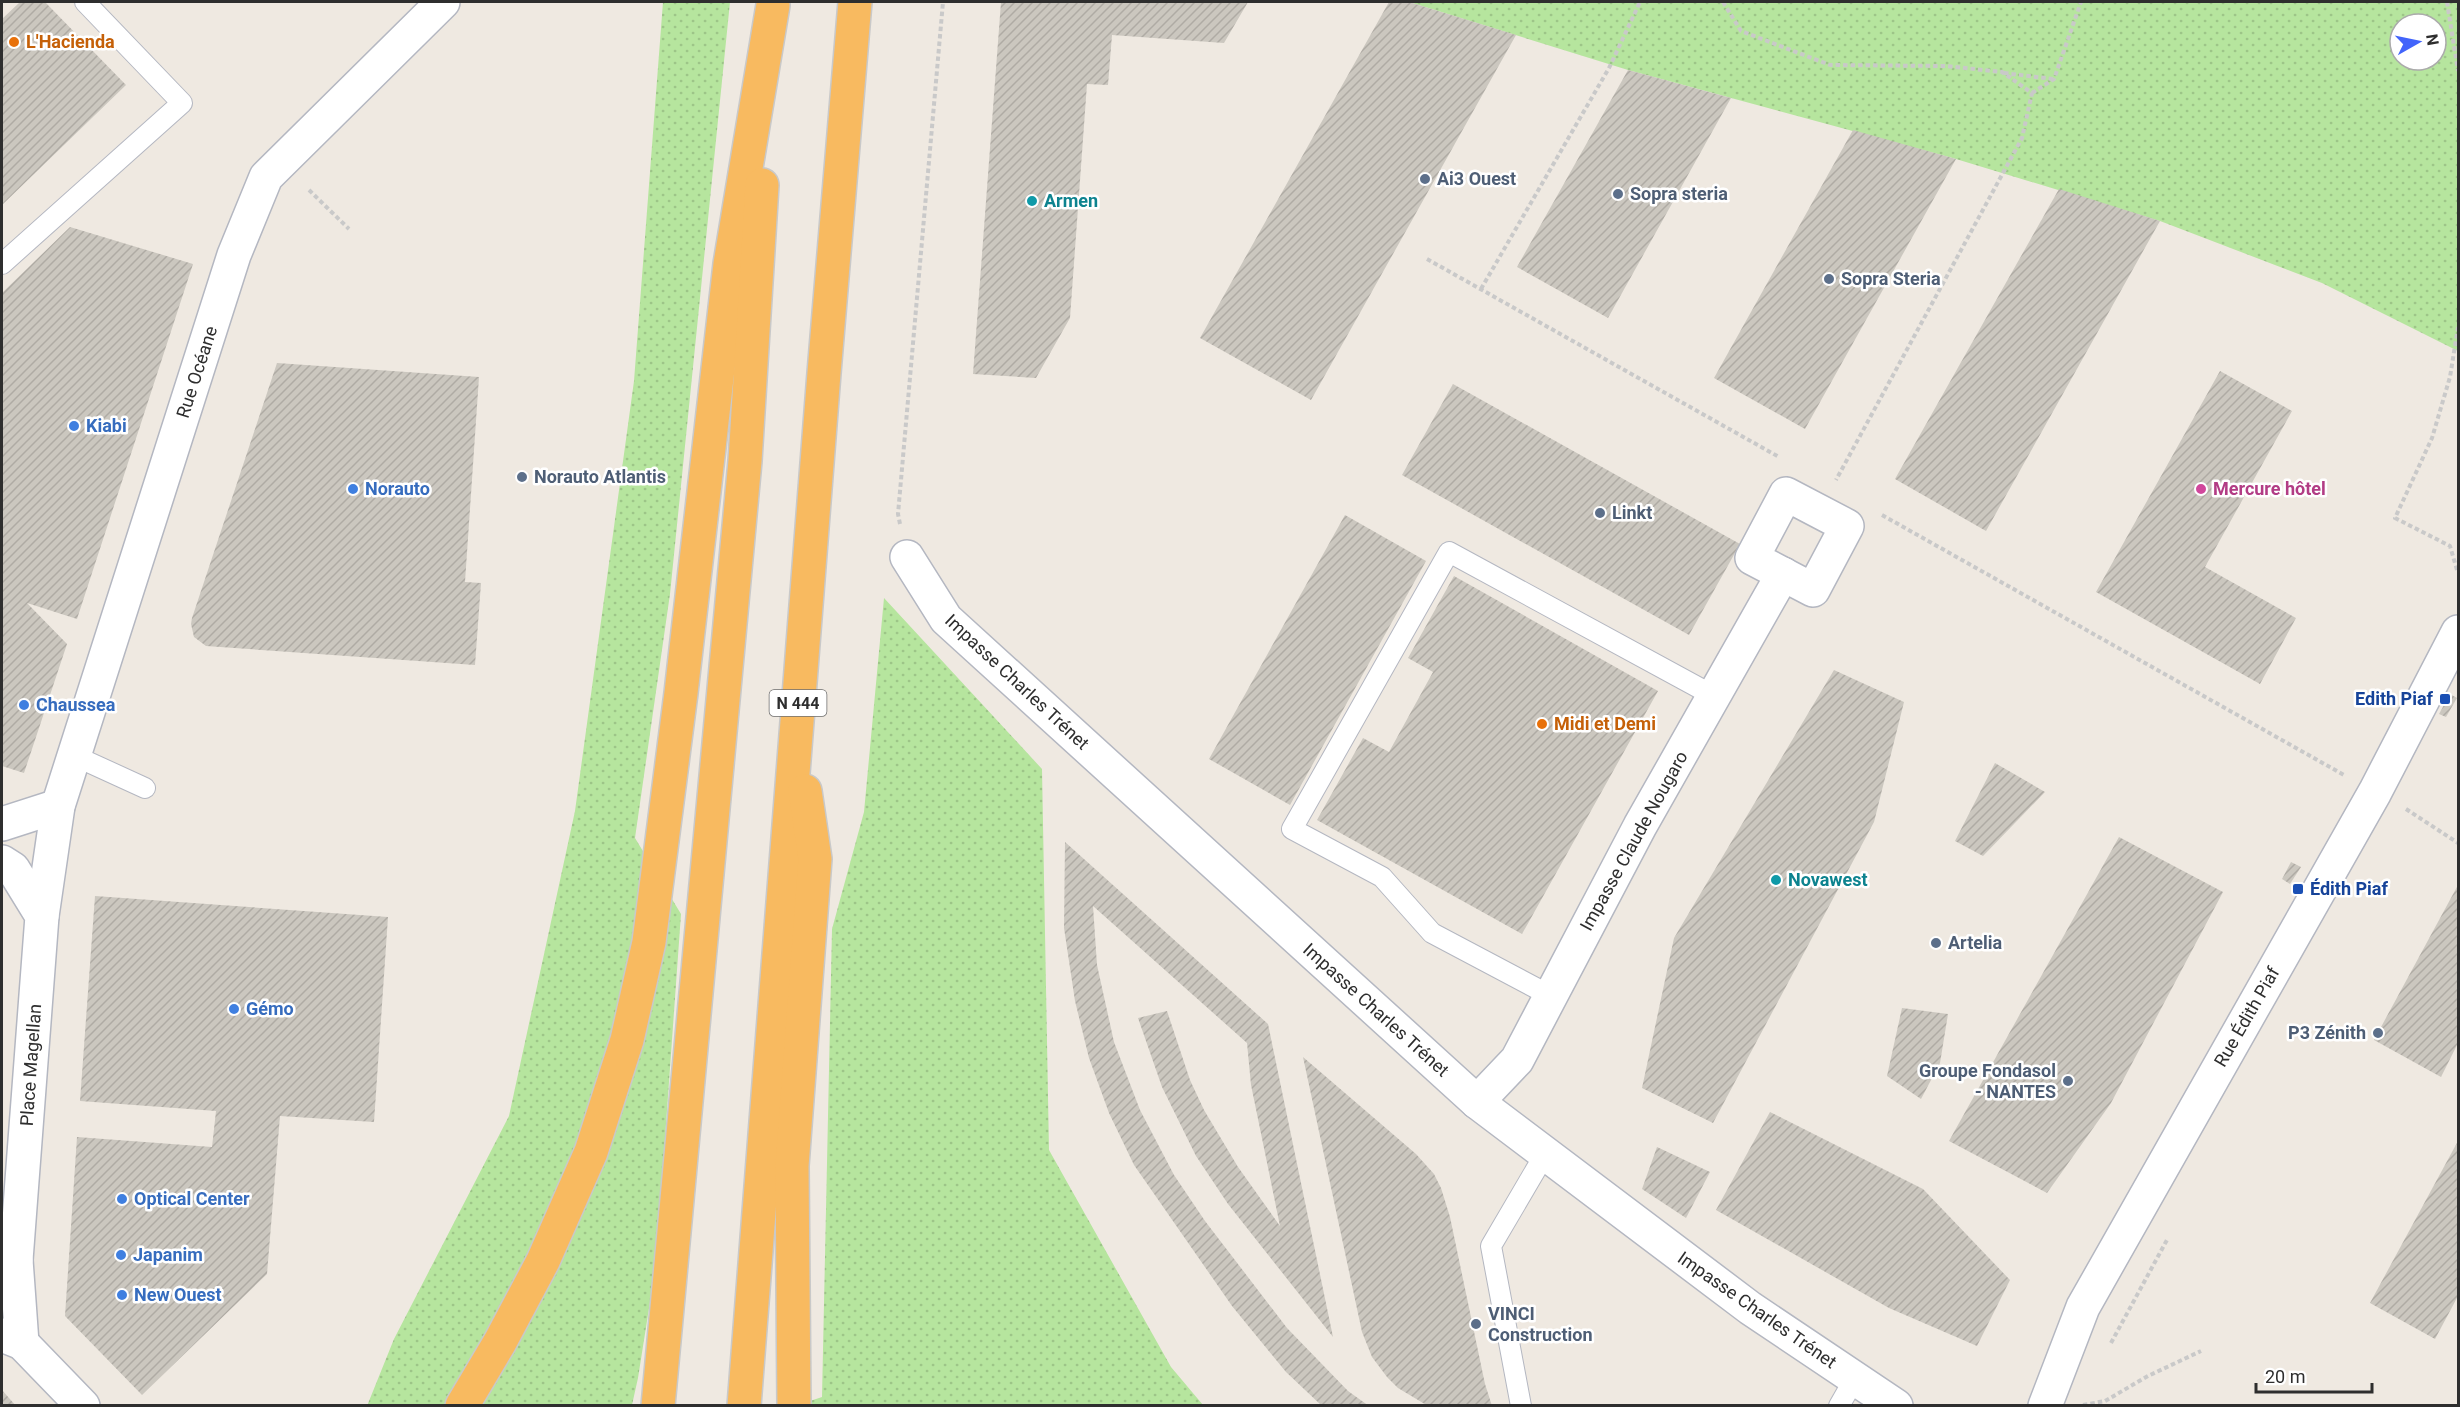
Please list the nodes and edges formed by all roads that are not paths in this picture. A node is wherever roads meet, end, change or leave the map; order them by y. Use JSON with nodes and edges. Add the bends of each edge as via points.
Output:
{"nodes":[{"id":1,"x":85,"y":2,"type":"edge"},
{"id":2,"x":443,"y":2,"type":"edge"},
{"id":3,"x":855,"y":2,"type":"edge"},
{"id":4,"x":773,"y":3,"type":"edge"},
{"id":5,"x":2,"y":264,"type":"edge"},
{"id":6,"x":907,"y":557,"type":"road end"},
{"id":7,"x":1783,"y":574,"type":"junction"},
{"id":8,"x":2458,"y":632,"type":"edge"},
{"id":9,"x":1714,"y":696,"type":"junction"},
{"id":10,"x":796,"y":734,"type":"junction"},
{"id":11,"x":75,"y":756,"type":"junction"},
{"id":12,"x":145,"y":788,"type":"dead end"},
{"id":13,"x":58,"y":806,"type":"junction"},
{"id":14,"x":2,"y":824,"type":"edge"},
{"id":15,"x":2,"y":862,"type":"edge"},
{"id":16,"x":42,"y":916,"type":"junction"},
{"id":17,"x":1551,"y":996,"type":"junction"},
{"id":18,"x":1477,"y":1102,"type":"junction"},
{"id":19,"x":1545,"y":1154,"type":"junction"},
{"id":20,"x":9,"y":1269,"type":"edge"},
{"id":21,"x":12,"y":1339,"type":"edge"},
{"id":22,"x":1847,"y":1392,"type":"edge"},
{"id":23,"x":82,"y":1406,"type":"edge"},
{"id":24,"x":462,"y":1406,"type":"edge"},
{"id":25,"x":658,"y":1406,"type":"edge"},
{"id":26,"x":744,"y":1406,"type":"edge"},
{"id":27,"x":794,"y":1406,"type":"edge"},
{"id":28,"x":1521,"y":1406,"type":"edge"},
{"id":29,"x":1896,"y":1406,"type":"edge"},
{"id":30,"x":2045,"y":1406,"type":"edge"}],
"edges":[{"from":1,"to":5,"type":"lane","via":[[182,103]]},
{"from":2,"to":11,"type":"street","name":"Rue Océane","via":[[266,177],[234,255]]},
{"from":3,"to":10,"type":"highway","number":"N 444"},
{"from":4,"to":24,"type":"highway","via":[[730,264],[647,953],[627,1040],[591,1152],[543,1261]]},
{"from":4,"to":25,"type":"highway","via":[[744,472]]},
{"from":6,"to":18,"type":"street","name":"Impasse Charles Trénet","via":[[946,619]]},
{"from":7,"to":7,"type":"street","via":[[1814,590],[1847,526],[1786,494],[1752,558]]},
{"from":7,"to":9,"type":"street","name":"Impasse Claude Nougaro"},
{"from":8,"to":30,"type":"street","name":"Rue Édith Piaf","via":[[2375,792],[2083,1306]]},
{"from":9,"to":17,"type":"street","name":"Impasse Claude Nougaro"},
{"from":9,"to":17,"type":"lane","via":[[1449,552],[1292,829],[1382,876],[1432,933]]},
{"from":10,"to":26,"type":"highway","number":"N 444"},
{"from":10,"to":27,"type":"highway","via":[[815,860],[792,1166]]},
{"from":11,"to":12,"type":"lane"},
{"from":11,"to":13,"type":"street","name":"Rue Océane"},
{"from":13,"to":14,"type":"street"},
{"from":13,"to":16,"type":"street","name":"Rue Océane"},
{"from":15,"to":16,"type":"street","via":[[13,869]]},
{"from":16,"to":20,"type":"street","name":"Place Magellan"},
{"from":17,"to":18,"type":"street","name":"Impasse Claude Nougaro","via":[[1517,1060]]},
{"from":18,"to":19,"type":"street","name":"Impasse Charles Trénet"},
{"from":19,"to":22,"type":"street","name":"Impasse Charles Trénet","via":[[1750,1308]]},
{"from":19,"to":28,"type":"lane","via":[[1491,1246]]},
{"from":20,"to":21,"type":"street","name":"Place Magellan"},
{"from":21,"to":23,"type":"street"},
{"from":22,"to":29,"type":"street","name":"Impasse Charles Trénet"}]}
